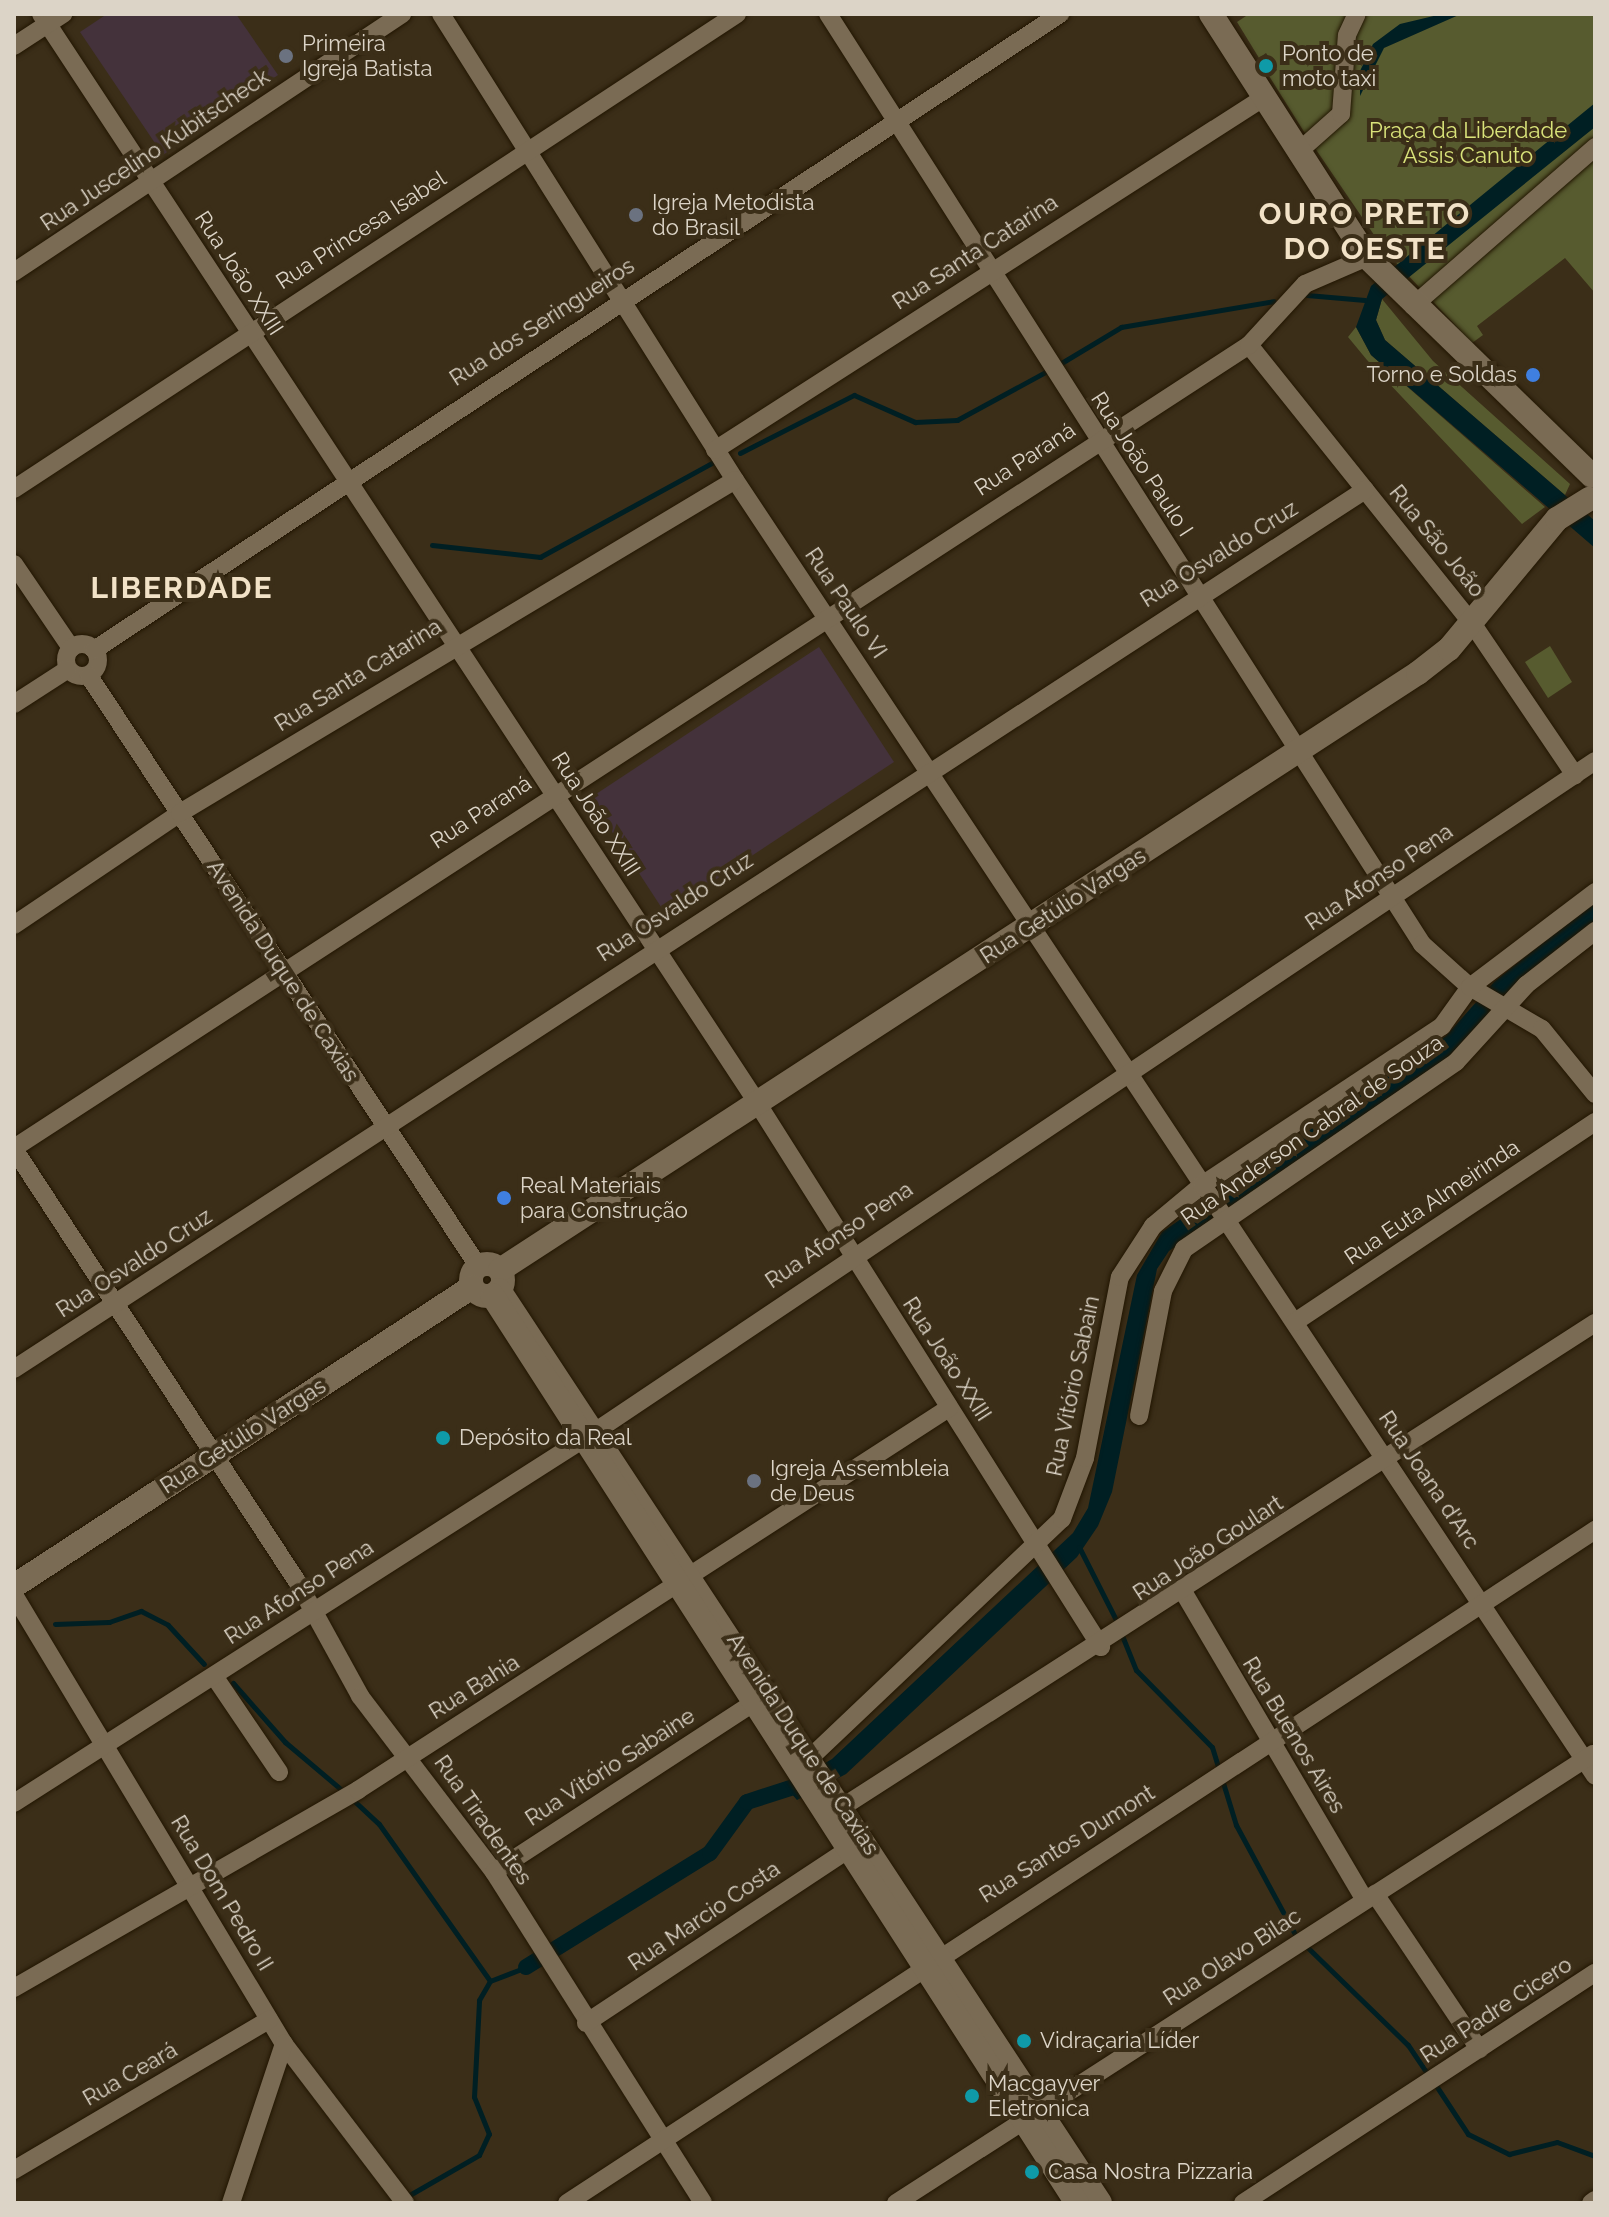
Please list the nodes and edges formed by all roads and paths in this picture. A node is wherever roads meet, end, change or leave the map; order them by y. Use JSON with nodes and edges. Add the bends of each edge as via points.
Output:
{"nodes":[{"id":1,"x":402,"y":14,"type":"edge"},
{"id":2,"x":441,"y":14,"type":"edge"},
{"id":3,"x":737,"y":14,"type":"edge"},
{"id":4,"x":828,"y":14,"type":"edge"},
{"id":5,"x":1060,"y":14,"type":"edge"},
{"id":6,"x":1211,"y":14,"type":"edge"},
{"id":7,"x":1357,"y":14,"type":"edge"},
{"id":8,"x":50,"y":17,"type":"edge"},
{"id":9,"x":14,"y":46,"type":"edge"},
{"id":10,"x":1263,"y":98,"type":"junction"},
{"id":11,"x":897,"y":120,"type":"junction"},
{"id":12,"x":1595,"y":147,"type":"edge"},
{"id":13,"x":527,"y":151,"type":"junction"},
{"id":14,"x":1297,"y":153,"type":"junction"},
{"id":15,"x":152,"y":182,"type":"junction"},
{"id":16,"x":991,"y":268,"type":"junction"},
{"id":17,"x":14,"y":272,"type":"edge"},
{"id":18,"x":1390,"y":281,"type":"junction"},
{"id":19,"x":620,"y":299,"type":"junction"},
{"id":20,"x":248,"y":332,"type":"junction"},
{"id":21,"x":1249,"y":345,"type":"junction"},
{"id":22,"x":1098,"y":440,"type":"junction"},
{"id":23,"x":715,"y":450,"type":"junction"},
{"id":24,"x":735,"y":480,"type":"junction"},
{"id":25,"x":345,"y":482,"type":"junction"},
{"id":26,"x":14,"y":489,"type":"edge"},
{"id":27,"x":1365,"y":490,"type":"junction"},
{"id":28,"x":1590,"y":491,"type":"edge"},
{"id":29,"x":14,"y":564,"type":"edge"},
{"id":30,"x":1198,"y":595,"type":"junction"},
{"id":31,"x":826,"y":615,"type":"junction"},
{"id":32,"x":1472,"y":623,"type":"junction"},
{"id":33,"x":455,"y":643,"type":"junction"},
{"id":34,"x":71,"y":648,"type":"junction"},
{"id":35,"x":94,"y":650,"type":"junction"},
{"id":36,"x":68,"y":669,"type":"junction"},
{"id":37,"x":89,"y":676,"type":"junction"},
{"id":38,"x":14,"y":704,"type":"edge"},
{"id":39,"x":1300,"y":750,"type":"junction"},
{"id":40,"x":1595,"y":761,"type":"edge"},
{"id":41,"x":928,"y":769,"type":"junction"},
{"id":42,"x":1575,"y":775,"type":"junction"},
{"id":43,"x":555,"y":793,"type":"junction"},
{"id":44,"x":180,"y":813,"type":"junction"},
{"id":45,"x":1595,"y":892,"type":"edge"},
{"id":46,"x":1391,"y":897,"type":"junction"},
{"id":47,"x":14,"y":925,"type":"edge"},
{"id":48,"x":1034,"y":926,"type":"junction"},
{"id":49,"x":1595,"y":931,"type":"edge"},
{"id":50,"x":656,"y":949,"type":"junction"},
{"id":51,"x":281,"y":969,"type":"junction"},
{"id":52,"x":1491,"y":997,"type":"junction"},
{"id":53,"x":1129,"y":1073,"type":"junction"},
{"id":54,"x":1595,"y":1094,"type":"edge"},
{"id":55,"x":756,"y":1101,"type":"junction"},
{"id":56,"x":1595,"y":1122,"type":"edge"},
{"id":57,"x":385,"y":1127,"type":"junction"},
{"id":58,"x":14,"y":1148,"type":"edge"},
{"id":59,"x":1205,"y":1190,"type":"junction"},
{"id":60,"x":1222,"y":1216,"type":"junction"},
{"id":61,"x":852,"y":1254,"type":"junction"},
{"id":62,"x":488,"y":1282,"type":"junction"},
{"id":63,"x":115,"y":1304,"type":"junction"},
{"id":64,"x":1295,"y":1322,"type":"junction"},
{"id":65,"x":1595,"y":1323,"type":"edge"},
{"id":66,"x":14,"y":1369,"type":"edge"},
{"id":67,"x":949,"y":1408,"type":"junction"},
{"id":68,"x":1139,"y":1416,"type":"dead end"},
{"id":69,"x":589,"y":1436,"type":"junction"},
{"id":70,"x":213,"y":1454,"type":"junction"},
{"id":71,"x":1386,"y":1460,"type":"junction"},
{"id":72,"x":1595,"y":1530,"type":"edge"},
{"id":73,"x":1043,"y":1551,"type":"junction"},
{"id":74,"x":684,"y":1581,"type":"junction"},
{"id":75,"x":14,"y":1586,"type":"edge"},
{"id":76,"x":1184,"y":1593,"type":"junction"},
{"id":77,"x":14,"y":1595,"type":"edge"},
{"id":78,"x":1484,"y":1602,"type":"junction"},
{"id":79,"x":312,"y":1612,"type":"junction"},
{"id":80,"x":1106,"y":1643,"type":"junction"},
{"id":81,"x":214,"y":1676,"type":"junction"},
{"id":82,"x":753,"y":1703,"type":"junction"},
{"id":83,"x":1268,"y":1743,"type":"junction"},
{"id":84,"x":108,"y":1746,"type":"junction"},
{"id":85,"x":1590,"y":1756,"type":"edge"},
{"id":86,"x":408,"y":1757,"type":"junction"},
{"id":87,"x":279,"y":1772,"type":"dead end"},
{"id":88,"x":814,"y":1775,"type":"junction"},
{"id":89,"x":1595,"y":1776,"type":"edge"},
{"id":90,"x":14,"y":1803,"type":"edge"},
{"id":91,"x":844,"y":1806,"type":"junction"},
{"id":92,"x":849,"y":1849,"type":"junction"},
{"id":93,"x":494,"y":1872,"type":"junction"},
{"id":94,"x":187,"y":1882,"type":"junction"},
{"id":95,"x":1370,"y":1897,"type":"junction"},
{"id":96,"x":931,"y":1959,"type":"junction"},
{"id":97,"x":1595,"y":1973,"type":"edge"},
{"id":98,"x":14,"y":1988,"type":"edge"},
{"id":99,"x":269,"y":2020,"type":"junction"},
{"id":100,"x":586,"y":2023,"type":"junction"},
{"id":101,"x":284,"y":2044,"type":"junction"},
{"id":102,"x":1479,"y":2049,"type":"junction"},
{"id":103,"x":1033,"y":2115,"type":"junction"},
{"id":104,"x":662,"y":2139,"type":"junction"},
{"id":105,"x":14,"y":2170,"type":"edge"},
{"id":106,"x":231,"y":2203,"type":"edge"},
{"id":107,"x":405,"y":2203,"type":"edge"},
{"id":108,"x":567,"y":2203,"type":"edge"},
{"id":109,"x":703,"y":2203,"type":"edge"},
{"id":110,"x":896,"y":2203,"type":"edge"},
{"id":111,"x":1077,"y":2203,"type":"edge"},
{"id":112,"x":1100,"y":2203,"type":"edge"},
{"id":113,"x":1243,"y":2203,"type":"edge"}],
"edges":[{"from":1,"to":15,"type":"street","name":"Rua Juscelino Kubitscheck"},
{"from":2,"to":13,"type":"street","name":"Rua Paulo VI"},
{"from":3,"to":13,"type":"street","name":"Rua Princesa Isabel"},
{"from":4,"to":11,"type":"street","name":"Rua João Paulo I"},
{"from":5,"to":11,"type":"street","name":"Rua dos Seringueiros"},
{"from":6,"to":10,"type":"street"},
{"from":7,"to":14,"type":"street","via":[[1347,35],[1341,114]]},
{"from":8,"to":9,"type":"street"},
{"from":8,"to":15,"type":"street","name":"Rua João XXIII"},
{"from":10,"to":14,"type":"street"},
{"from":10,"to":16,"type":"street","name":"Rua Santa Catarina"},
{"from":11,"to":16,"type":"street","name":"Rua João Paulo I"},
{"from":11,"to":19,"type":"street","name":"Rua dos Seringueiros"},
{"from":12,"to":18,"type":"street","name":"Rua Paraná"},
{"from":13,"to":19,"type":"street","name":"Rua Paulo VI"},
{"from":13,"to":20,"type":"street","name":"Rua Princesa Isabel"},
{"from":14,"to":18,"type":"street"},
{"from":15,"to":17,"type":"street","name":"Rua Juscelino Kubitscheck"},
{"from":15,"to":20,"type":"street","name":"Rua João XXIII"},
{"from":16,"to":22,"type":"street","name":"Rua João Paulo I"},
{"from":16,"to":23,"type":"street","name":"Rua Santa Catarina"},
{"from":18,"to":21,"type":"street","name":"Rua Paraná","via":[[1305,284]]},
{"from":18,"to":28,"type":"street"},
{"from":19,"to":23,"type":"street","name":"Rua Paulo VI"},
{"from":19,"to":25,"type":"street","name":"Rua dos Seringueiros"},
{"from":20,"to":25,"type":"street","name":"Rua João XXIII"},
{"from":20,"to":26,"type":"street","name":"Rua Princesa Isabel"},
{"from":21,"to":22,"type":"street","name":"Rua Paraná"},
{"from":21,"to":27,"type":"street","name":"Rua São João"},
{"from":22,"to":30,"type":"street","name":"Rua João Paulo I"},
{"from":22,"to":31,"type":"street","name":"Rua Paraná"},
{"from":23,"to":24,"type":"street","name":"Rua Paulo VI"},
{"from":24,"to":31,"type":"street","name":"Rua Paulo VI"},
{"from":24,"to":33,"type":"street","name":"Rua Santa Catarina"},
{"from":25,"to":33,"type":"street","name":"Rua João XXIII"},
{"from":25,"to":35,"type":"street","name":"Rua dos Seringueiros"},
{"from":27,"to":30,"type":"street","name":"Rua Osvaldo Cruz"},
{"from":27,"to":32,"type":"street","name":"Rua São João"},
{"from":28,"to":32,"type":"street","name":"Rua Getúlio Vargas","via":[[1557,519]]},
{"from":29,"to":34,"type":"street"},
{"from":30,"to":39,"type":"street","name":"Rua João Paulo I"},
{"from":30,"to":41,"type":"street","name":"Rua Osvaldo Cruz"},
{"from":31,"to":41,"type":"street","name":"Rua Paulo VI"},
{"from":31,"to":43,"type":"street","name":"Rua Paraná"},
{"from":32,"to":39,"type":"street","name":"Rua Getúlio Vargas","via":[[1418,673]]},
{"from":32,"to":42,"type":"street","name":"Rua São João"},
{"from":33,"to":43,"type":"street","name":"Rua João XXIII"},
{"from":33,"to":44,"type":"street","name":"Rua Santa Catarina"},
{"from":34,"to":35,"type":"street"},
{"from":34,"to":36,"type":"street"},
{"from":35,"to":37,"type":"street","via":[[97,667]]},
{"from":36,"to":37,"type":"street"},
{"from":36,"to":38,"type":"street"},
{"from":37,"to":44,"type":"street","name":"Avenida Duque de Caxias"},
{"from":39,"to":46,"type":"street","name":"Rua João Paulo I"},
{"from":39,"to":48,"type":"street","name":"Rua Getúlio Vargas"},
{"from":40,"to":42,"type":"street","name":"Rua Afonso Pena"},
{"from":41,"to":48,"type":"street","name":"Rua Paulo VI"},
{"from":41,"to":50,"type":"street","name":"Rua Osvaldo Cruz"},
{"from":42,"to":46,"type":"street","name":"Rua Afonso Pena"},
{"from":43,"to":50,"type":"street","name":"Rua João XXIII"},
{"from":43,"to":51,"type":"street","name":"Rua Paraná"},
{"from":44,"to":47,"type":"street","name":"Rua Santa Catarina"},
{"from":44,"to":51,"type":"street","name":"Avenida Duque de Caxias"},
{"from":45,"to":52,"type":"street"},
{"from":46,"to":52,"type":"street","name":"Rua João Paulo I","via":[[1430,954]]},
{"from":46,"to":53,"type":"street","name":"Rua Afonso Pena"},
{"from":48,"to":53,"type":"street","name":"Rua Paulo VI"},
{"from":48,"to":55,"type":"street","name":"Rua Getúlio Vargas"},
{"from":49,"to":52,"type":"street","name":"Rua Anderson Cabral de Souza"},
{"from":50,"to":55,"type":"street","name":"Rua João XXIII"},
{"from":50,"to":57,"type":"street","name":"Rua Osvaldo Cruz"},
{"from":51,"to":57,"type":"street","name":"Avenida Duque de Caxias"},
{"from":51,"to":58,"type":"street","name":"Rua Paraná"},
{"from":52,"to":54,"type":"street","name":"Rua João Paulo I","via":[[1557,1041]]},
{"from":52,"to":59,"type":"street","name":"Rua Vitório Sabain"},
{"from":52,"to":60,"type":"street","name":"Rua Anderson Cabral de Souza","via":[[1456,1062]]},
{"from":53,"to":59,"type":"street","name":"Rua Paulo VI"},
{"from":53,"to":61,"type":"street","name":"Rua Afonso Pena"},
{"from":55,"to":61,"type":"street","name":"Rua João XXIII"},
{"from":55,"to":62,"type":"street","name":"Rua Getúlio Vargas"},
{"from":56,"to":64,"type":"street","name":"Rua Euta Almeirinda"},
{"from":57,"to":62,"type":"street","name":"Avenida Duque de Caxias"},
{"from":57,"to":63,"type":"street","name":"Rua Osvaldo Cruz"},
{"from":58,"to":63,"type":"street","name":"Rua Tiradentes"},
{"from":59,"to":60,"type":"street","name":"Rua Paulo VI"},
{"from":59,"to":73,"type":"street","name":"Rua Vitório Sabain","via":[[1153,1226],[1126,1264],[1079,1484]]},
{"from":60,"to":64,"type":"street","name":"Rua Joana d'Arc"},
{"from":60,"to":68,"type":"street","name":"Rua Anderson Cabral de Souza","via":[[1184,1249],[1168,1274]]},
{"from":61,"to":67,"type":"street","name":"Rua João XXIII"},
{"from":61,"to":69,"type":"street","name":"Rua Afonso Pena"},
{"from":62,"to":69,"type":"street","name":"Avenida Duque de Caxias"},
{"from":62,"to":70,"type":"street","name":"Rua Getúlio Vargas"},
{"from":63,"to":66,"type":"street","name":"Rua Osvaldo Cruz"},
{"from":63,"to":70,"type":"street","name":"Rua Tiradentes"},
{"from":64,"to":71,"type":"street","name":"Rua Joana d'Arc"},
{"from":65,"to":71,"type":"street","name":"Rua João Goulart"},
{"from":67,"to":73,"type":"street","name":"Rua João XXIII"},
{"from":67,"to":74,"type":"street","name":"Rua Bahia"},
{"from":69,"to":74,"type":"street","name":"Avenida Duque de Caxias"},
{"from":69,"to":79,"type":"street","name":"Rua Afonso Pena"},
{"from":70,"to":75,"type":"street","name":"Rua Getúlio Vargas"},
{"from":70,"to":79,"type":"street","name":"Rua Tiradentes"},
{"from":71,"to":76,"type":"street","name":"Rua João Goulart"},
{"from":71,"to":78,"type":"street","name":"Rua Joana d'Arc"},
{"from":72,"to":78,"type":"street","name":"Rua Santos Dumont"},
{"from":73,"to":80,"type":"street","name":"Rua João XXIII"},
{"from":73,"to":88,"type":"street","name":"Rua Vitório Sabain"},
{"from":74,"to":82,"type":"street","name":"Avenida Duque de Caxias"},
{"from":74,"to":86,"type":"street","name":"Rua Bahia"},
{"from":74,"to":88,"type":"street","name":"Avenida Duque de Caxias"},
{"from":76,"to":80,"type":"street","name":"Rua João Goulart"},
{"from":76,"to":83,"type":"street","name":"Rua Buenos Aires"},
{"from":77,"to":84,"type":"street","name":"Rua Dom Pedro II"},
{"from":78,"to":83,"type":"street","name":"Rua Santos Dumont"},
{"from":78,"to":85,"type":"street","name":"Rua Joana d'Arc"},
{"from":79,"to":81,"type":"street","name":"Rua Afonso Pena"},
{"from":79,"to":86,"type":"street","name":"Rua Tiradentes","via":[[360,1696]]},
{"from":80,"to":91,"type":"street","name":"Rua João Goulart"},
{"from":81,"to":84,"type":"street","name":"Rua Afonso Pena"},
{"from":81,"to":87,"type":"street"},
{"from":82,"to":88,"type":"street","name":"Avenida Duque de Caxias"},
{"from":82,"to":93,"type":"street","name":"Rua Vitório Sabaine"},
{"from":83,"to":95,"type":"street","name":"Rua Buenos Aires"},
{"from":83,"to":96,"type":"street","name":"Rua Santos Dumont"},
{"from":84,"to":90,"type":"street","name":"Rua Afonso Pena"},
{"from":84,"to":94,"type":"street","name":"Rua Dom Pedro II"},
{"from":85,"to":89,"type":"street","name":"Rua Joana d'Arc"},
{"from":85,"to":95,"type":"street","name":"Rua Olavo Bilac"},
{"from":86,"to":93,"type":"street","name":"Rua Tiradentes"},
{"from":86,"to":94,"type":"street","name":"Rua Bahia"},
{"from":88,"to":91,"type":"street","name":"Avenida Duque de Caxias"},
{"from":88,"to":92,"type":"street","name":"Avenida Duque de Caxias"},
{"from":91,"to":96,"type":"street","name":"Avenida Duque de Caxias"},
{"from":92,"to":96,"type":"street","name":"Avenida Duque de Caxias"},
{"from":92,"to":100,"type":"street","name":"Rua Marcio Costa"},
{"from":93,"to":100,"type":"street","name":"Rua Tiradentes"},
{"from":94,"to":98,"type":"street","name":"Rua Bahia"},
{"from":94,"to":99,"type":"street","name":"Rua Dom Pedro II"},
{"from":95,"to":102,"type":"street","name":"Rua Buenos Aires"},
{"from":95,"to":103,"type":"street","name":"Rua Olavo Bilac"},
{"from":96,"to":103,"type":"street","name":"Avenida Duque de Caxias"},
{"from":96,"to":104,"type":"street","name":"Rua Santos Dumont"},
{"from":97,"to":102,"type":"street","name":"Rua Padre Cicero"},
{"from":99,"to":101,"type":"street","name":"Rua Dom Pedro II"},
{"from":99,"to":105,"type":"street","name":"Rua Ceará"},
{"from":100,"to":104,"type":"street","name":"Rua Tiradentes"},
{"from":101,"to":106,"type":"street"},
{"from":101,"to":107,"type":"street","name":"Rua Dom Pedro II"},
{"from":102,"to":113,"type":"street","name":"Rua Padre Cicero"},
{"from":103,"to":110,"type":"street","name":"Rua Olavo Bilac"},
{"from":103,"to":111,"type":"street","name":"Avenida Duque de Caxias"},
{"from":103,"to":112,"type":"street","name":"Avenida Duque de Caxias"},
{"from":104,"to":108,"type":"street","name":"Rua Santos Dumont"},
{"from":104,"to":109,"type":"street","name":"Rua Tiradentes"}]}
